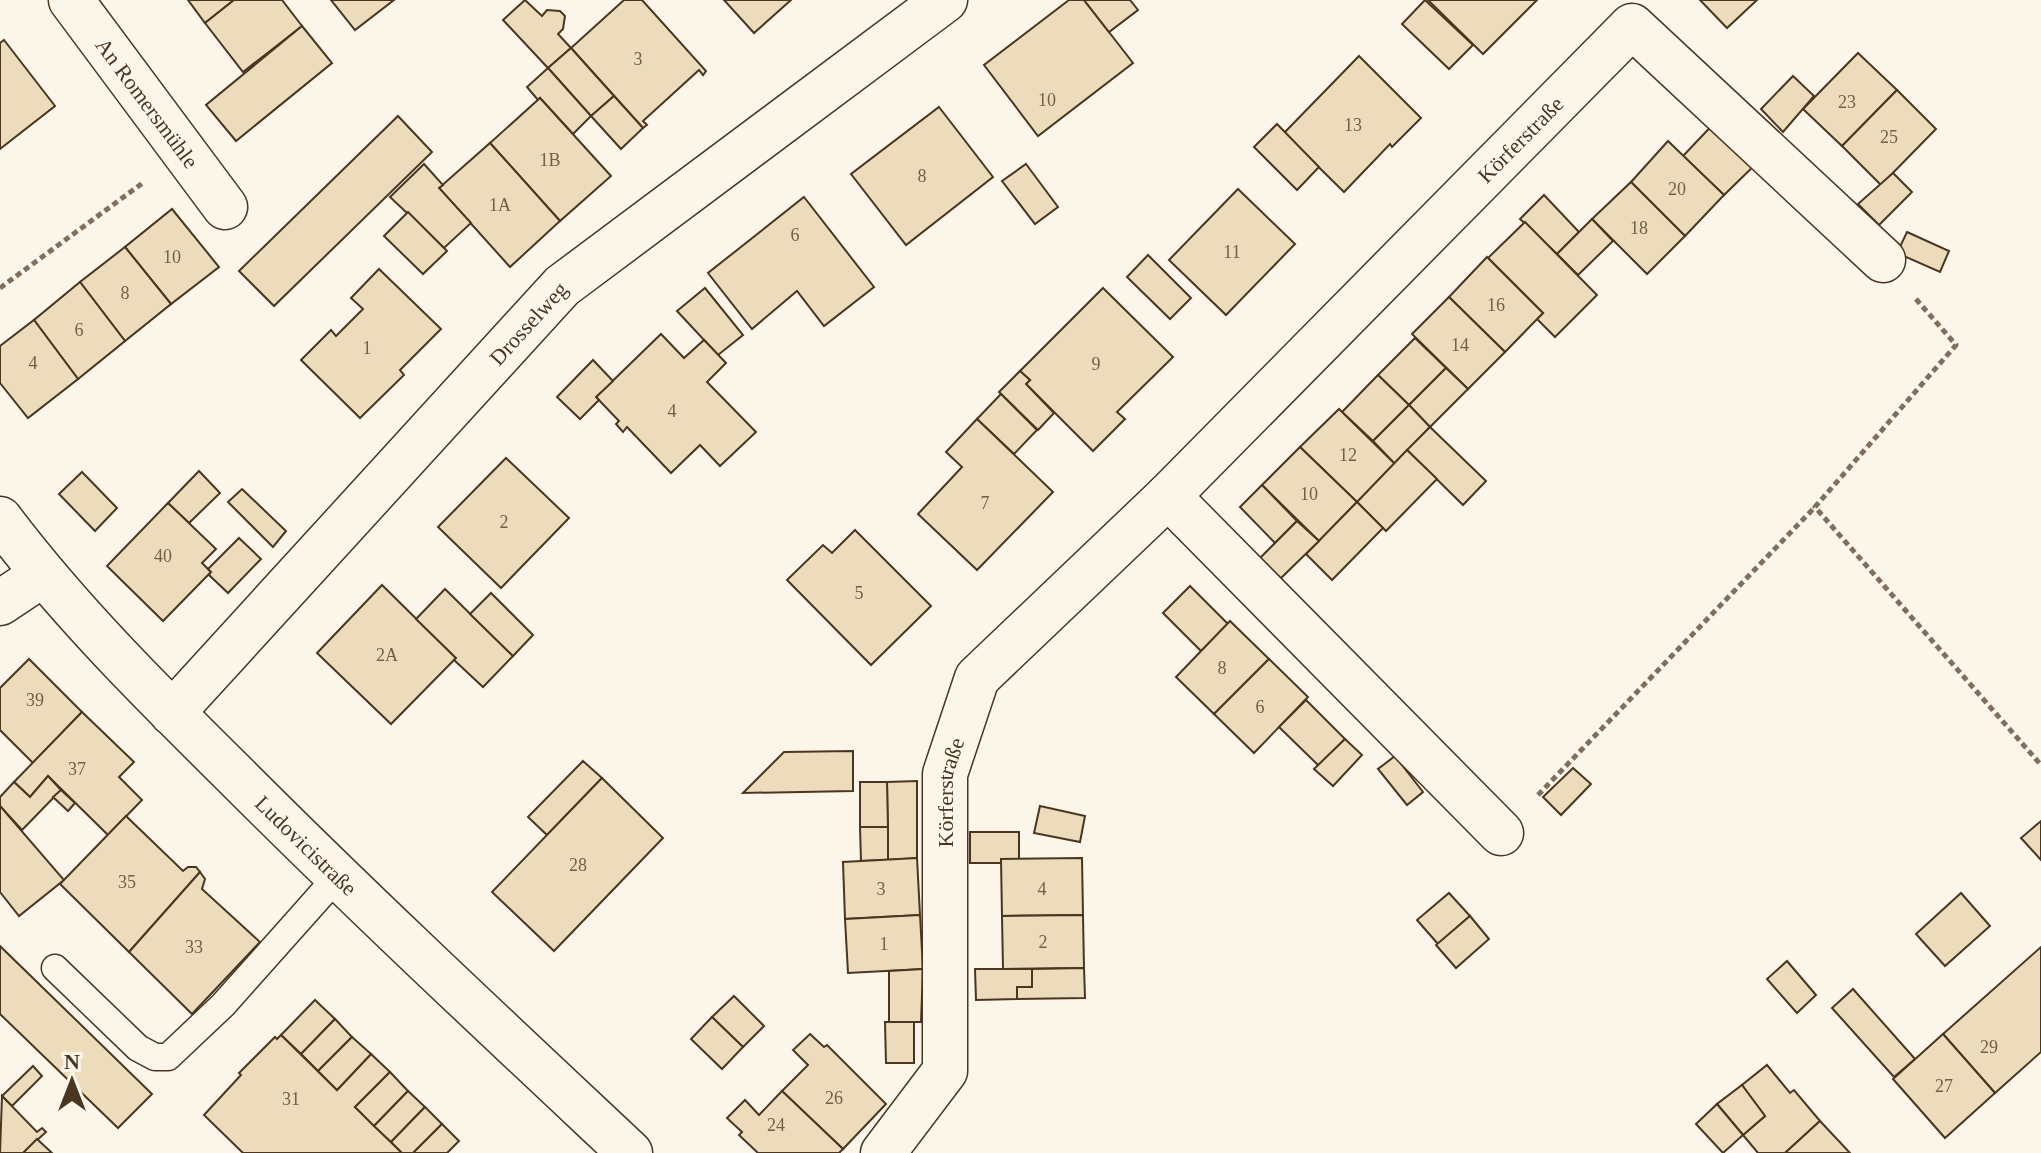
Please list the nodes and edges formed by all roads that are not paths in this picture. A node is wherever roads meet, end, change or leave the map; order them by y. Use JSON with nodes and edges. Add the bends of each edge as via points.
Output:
{"nodes":[{"id":1,"x":71,"y":0,"type":"edge"},
{"id":2,"x":945,"y":0,"type":"edge"},
{"id":3,"x":225,"y":207,"type":"dead end"},
{"id":4,"x":1883,"y":260,"type":"road end"},
{"id":5,"x":1168,"y":496,"type":"junction"},
{"id":6,"x":0,"y":519,"type":"edge"},
{"id":7,"x":42,"y":575,"type":"junction"},
{"id":8,"x":0,"y":603,"type":"edge"},
{"id":9,"x":172,"y":713,"type":"junction"},
{"id":10,"x":1501,"y":833,"type":"road end"},
{"id":11,"x":337,"y":877,"type":"junction"},
{"id":12,"x":55,"y":968,"type":"dead end"},
{"id":13,"x":630,"y":1153,"type":"edge"},
{"id":14,"x":883,"y":1153,"type":"edge"}],
"edges":[{"from":1,"to":3,"type":"street","name":"An Romersmühle"},
{"from":2,"to":9,"type":"street","name":"Drosselweg","via":[[562,286]]},
{"from":4,"to":5,"type":"street","name":"Körferstraße","via":[[1632,26]]},
{"from":5,"to":10,"type":"street"},
{"from":5,"to":14,"type":"street","name":"Körferstraße","via":[[977,678],[945,774],[945,1071]]},
{"from":6,"to":7,"type":"street","name":"Ludovicistraße"},
{"from":7,"to":8,"type":"street"},
{"from":7,"to":9,"type":"street","name":"Ludovicistraße"},
{"from":9,"to":11,"type":"street","name":"Ludovicistraße"},
{"from":11,"to":12,"type":"lane","via":[[223,1005],[168,1057],[138,1048]]},
{"from":11,"to":13,"type":"street","name":"Ludovicistraße"}]}
